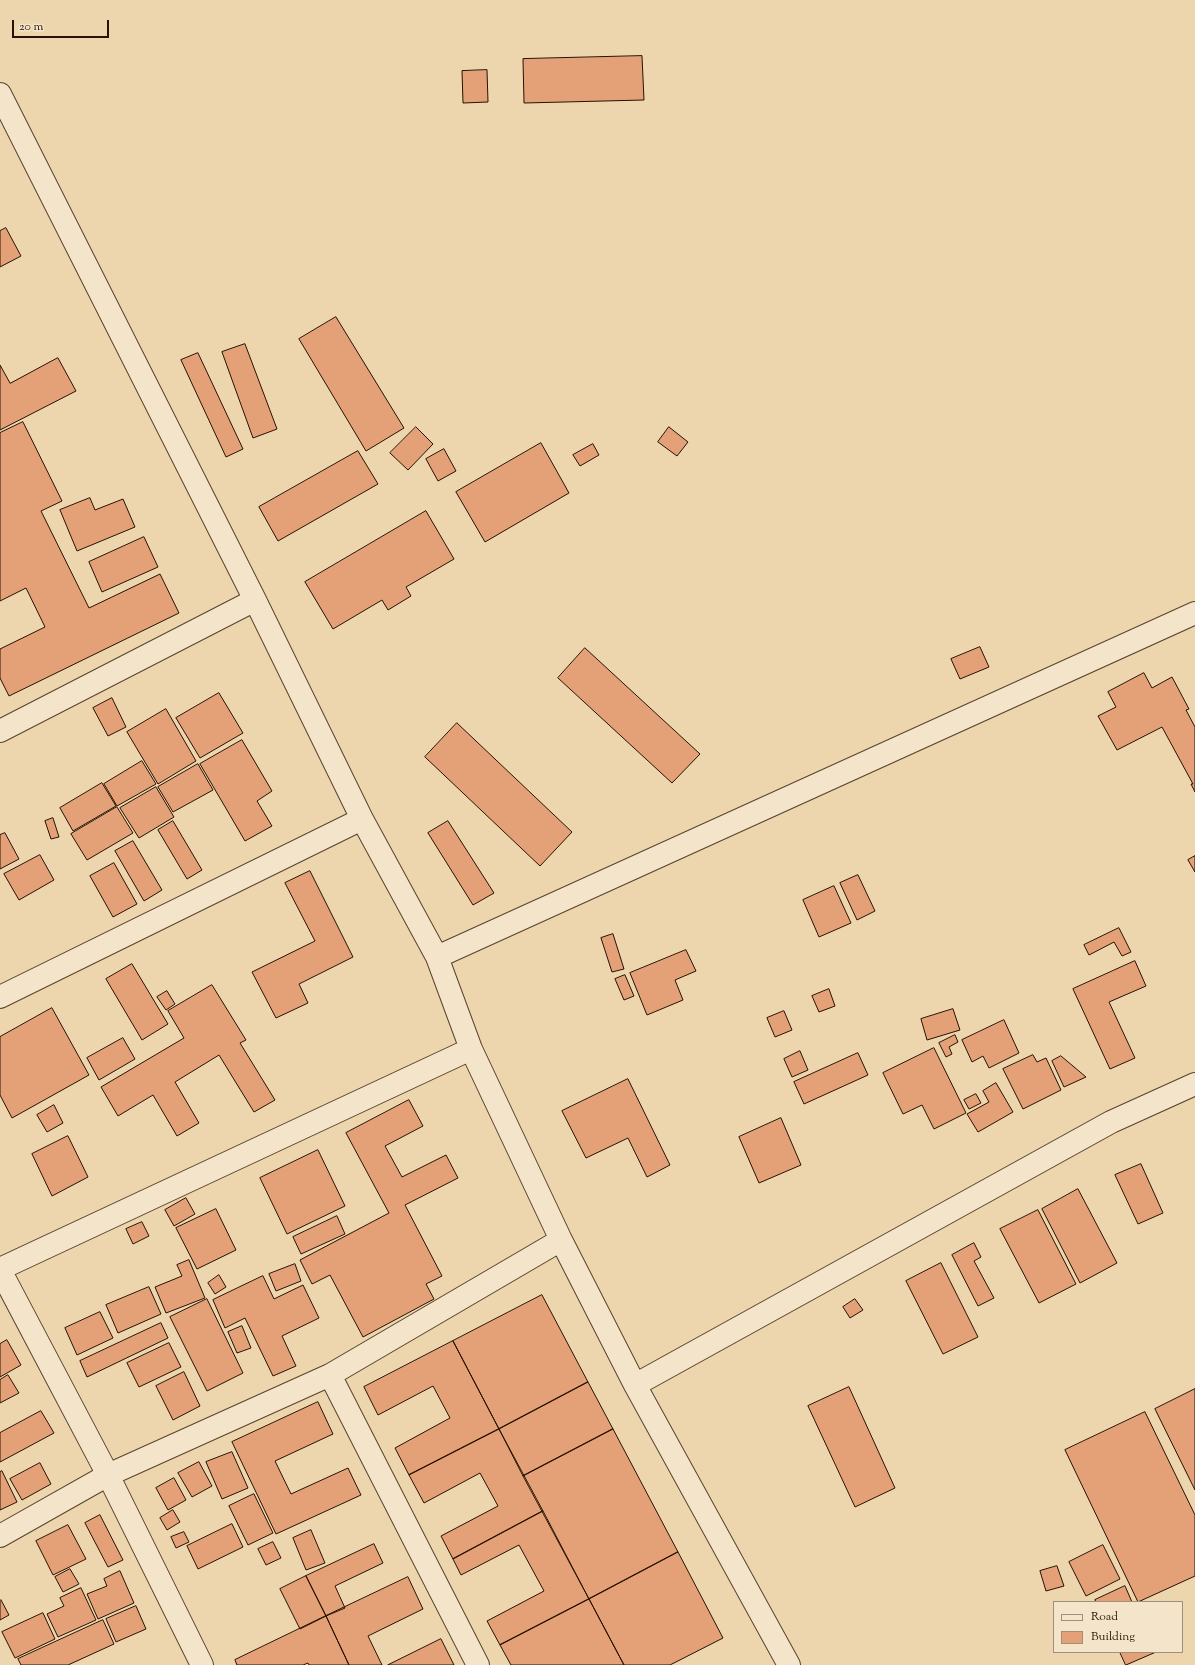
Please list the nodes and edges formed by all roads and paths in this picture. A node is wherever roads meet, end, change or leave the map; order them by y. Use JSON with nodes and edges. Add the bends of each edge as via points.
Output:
{"nodes":[{"id":1,"x":0,"y":94,"type":"edge"},
{"id":2,"x":255,"y":600,"type":"junction"},
{"id":3,"x":1195,"y":613,"type":"edge"},
{"id":4,"x":0,"y":731,"type":"edge"},
{"id":5,"x":362,"y":819,"type":"junction"},
{"id":6,"x":437,"y":957,"type":"junction"},
{"id":7,"x":0,"y":997,"type":"edge"},
{"id":8,"x":471,"y":1048,"type":"junction"},
{"id":9,"x":1195,"y":1084,"type":"edge"},
{"id":10,"x":561,"y":1240,"type":"junction"},
{"id":11,"x":0,"y":1270,"type":"edge"},
{"id":12,"x":330,"y":1375,"type":"junction"},
{"id":13,"x":635,"y":1385,"type":"junction"},
{"id":14,"x":108,"y":1475,"type":"junction"},
{"id":15,"x":0,"y":1536,"type":"edge"},
{"id":16,"x":202,"y":1665,"type":"edge"},
{"id":17,"x":478,"y":1665,"type":"edge"},
{"id":18,"x":789,"y":1665,"type":"edge"}],
"edges":[{"from":1,"to":2,"type":"street"},
{"from":2,"to":4,"type":"street"},
{"from":2,"to":5,"type":"street"},
{"from":3,"to":6,"type":"street"},
{"from":5,"to":6,"type":"street"},
{"from":5,"to":7,"type":"street"},
{"from":6,"to":8,"type":"street"},
{"from":8,"to":10,"type":"street"},
{"from":8,"to":11,"type":"street"},
{"from":9,"to":13,"type":"street","via":[[1111,1122]]},
{"from":10,"to":12,"type":"street"},
{"from":10,"to":13,"type":"street"},
{"from":11,"to":14,"type":"street"},
{"from":12,"to":14,"type":"street"},
{"from":12,"to":17,"type":"street"},
{"from":13,"to":18,"type":"street"},
{"from":14,"to":15,"type":"street"},
{"from":14,"to":16,"type":"street"}]}
